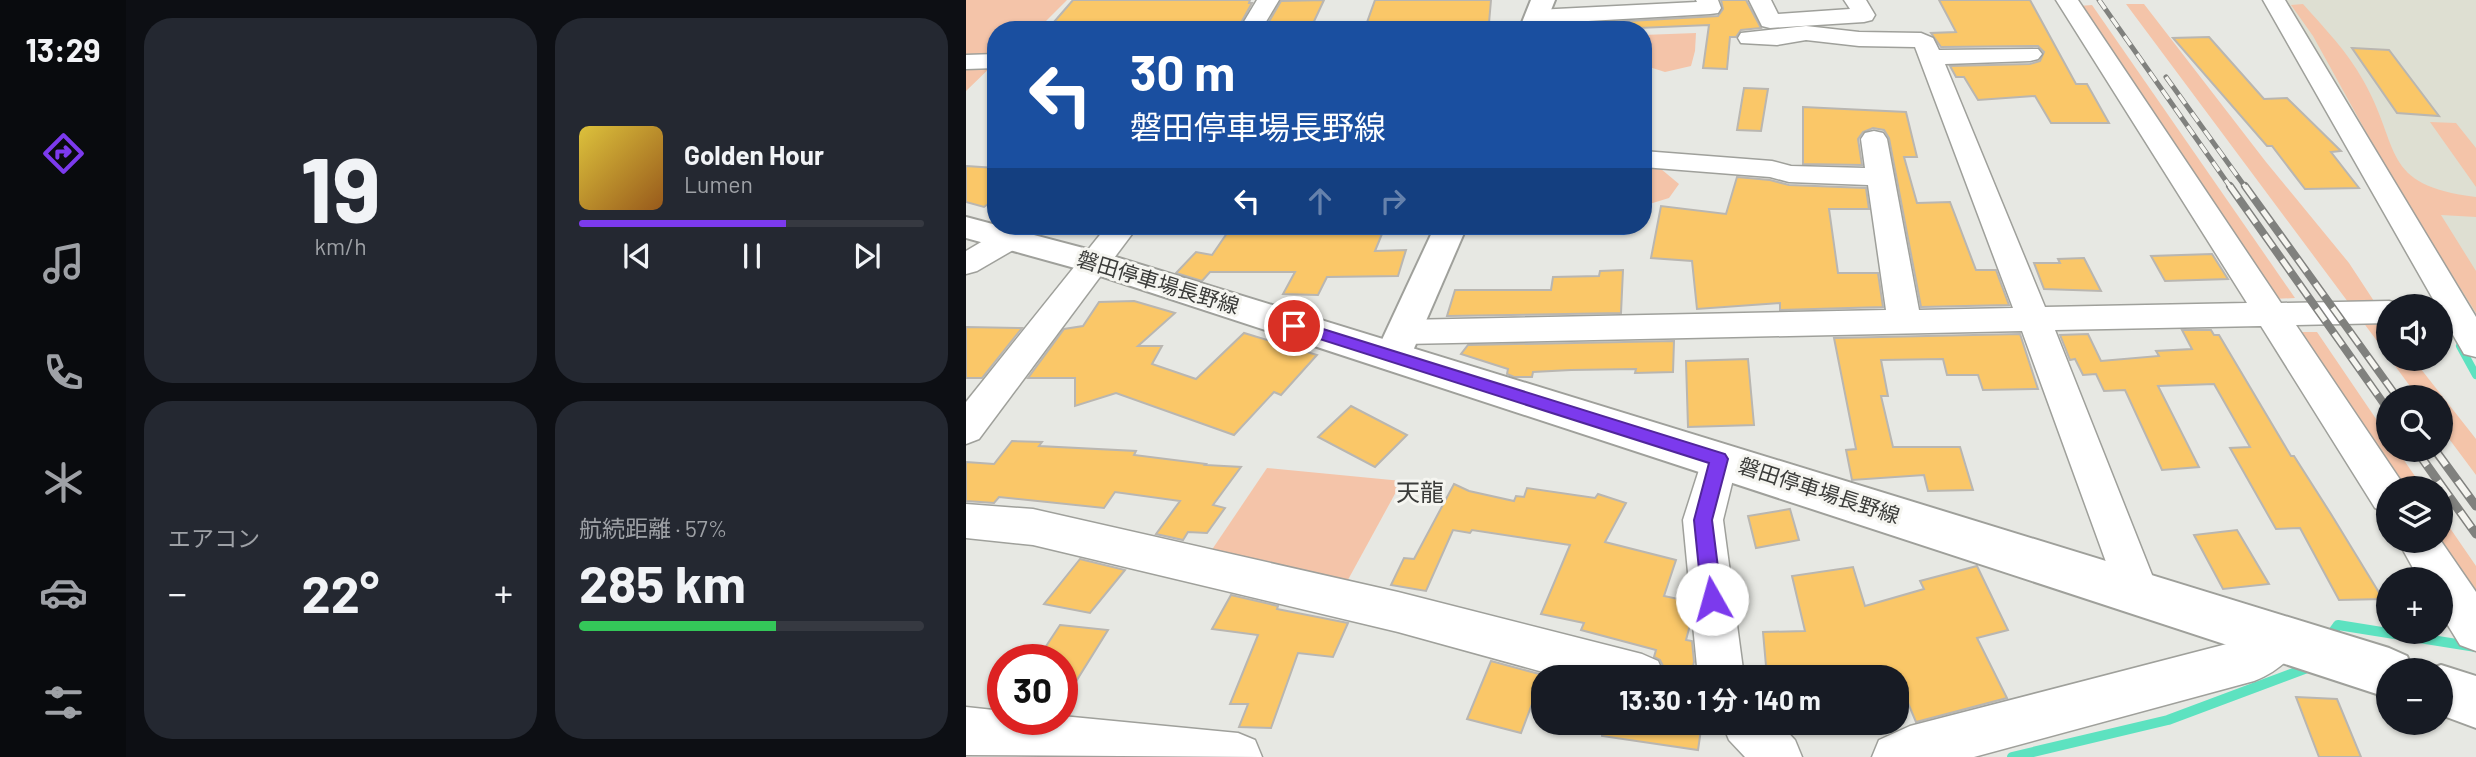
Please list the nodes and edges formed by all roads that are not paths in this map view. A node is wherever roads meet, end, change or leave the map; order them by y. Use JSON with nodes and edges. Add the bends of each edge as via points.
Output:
{"nodes":[{"id":1,"x":1268,"y":0,"type":"edge"},
{"id":2,"x":1707,"y":0,"type":"edge"},
{"id":3,"x":1760,"y":0,"type":"edge"},
{"id":4,"x":1855,"y":0,"type":"edge"},
{"id":5,"x":2067,"y":0,"type":"edge"},
{"id":6,"x":2274,"y":0,"type":"edge"},
{"id":7,"x":1536,"y":16,"type":"edge"},
{"id":8,"x":1255,"y":21,"type":"edge"},
{"id":9,"x":1749,"y":38,"type":"dead end"},
{"id":10,"x":2030,"y":54,"type":"dead end"},
{"id":11,"x":1931,"y":57,"type":"junction"},
{"id":12,"x":987,"y":61,"type":"edge"},
{"id":13,"x":966,"y":62,"type":"edge"},
{"id":14,"x":1874,"y":139,"type":"dead end"},
{"id":15,"x":1652,"y":160,"type":"edge"},
{"id":16,"x":1880,"y":177,"type":"junction"},
{"id":17,"x":966,"y":227,"type":"edge"},
{"id":18,"x":987,"y":233,"type":"edge"},
{"id":19,"x":995,"y":235,"type":"edge"},
{"id":20,"x":1116,"y":235,"type":"edge"},
{"id":21,"x":1447,"y":235,"type":"edge"},
{"id":22,"x":1009,"y":239,"type":"junction"},
{"id":23,"x":1094,"y":262,"type":"junction"},
{"id":24,"x":966,"y":264,"type":"edge"},
{"id":25,"x":2439,"y":294,"type":"edge"},
{"id":26,"x":2376,"y":312,"type":"edge"},
{"id":27,"x":2269,"y":313,"type":"junction"},
{"id":28,"x":2453,"y":316,"type":"edge"},
{"id":29,"x":2034,"y":318,"type":"junction"},
{"id":30,"x":1904,"y":320,"type":"junction"},
{"id":31,"x":1399,"y":345,"type":"junction"},
{"id":32,"x":2476,"y":345,"type":"edge"},
{"id":33,"x":967,"y":428,"type":"edge"},
{"id":34,"x":1719,"y":459,"type":"junction"},
{"id":35,"x":2376,"y":476,"type":"edge"},
{"id":36,"x":966,"y":521,"type":"edge"},
{"id":37,"x":2426,"y":553,"type":"edge"},
{"id":38,"x":2138,"y":595,"type":"junction"},
{"id":39,"x":2476,"y":630,"type":"edge"},
{"id":40,"x":2280,"y":638,"type":"junction"},
{"id":41,"x":1597,"y":665,"type":"edge"},
{"id":42,"x":1720,"y":665,"type":"edge"},
{"id":43,"x":2376,"y":669,"type":"edge"},
{"id":44,"x":2453,"y":694,"type":"edge"},
{"id":45,"x":2476,"y":702,"type":"edge"},
{"id":46,"x":966,"y":731,"type":"edge"},
{"id":47,"x":1757,"y":735,"type":"edge"},
{"id":48,"x":1212,"y":756,"type":"edge"},
{"id":49,"x":1778,"y":757,"type":"edge"},
{"id":50,"x":1896,"y":757,"type":"edge"}],
"edges":[{"from":1,"to":8,"type":"street"},
{"from":2,"to":7,"type":"street","via":[[1710,8]]},
{"from":3,"to":4,"type":"street","via":[[1770,21],[1864,15]]},
{"from":5,"to":27,"type":"street"},
{"from":6,"to":25,"type":"street"},
{"from":9,"to":11,"type":"street","via":[[1806,33],[1921,40]]},
{"from":10,"to":11,"type":"street"},
{"from":11,"to":29,"type":"street"},
{"from":12,"to":13,"type":"street"},
{"from":14,"to":16,"type":"street"},
{"from":15,"to":16,"type":"street","via":[[1789,174]]},
{"from":16,"to":30,"type":"street"},
{"from":17,"to":18,"type":"main road","name":"磐田停車場長野線"},
{"from":19,"to":22,"type":"main road","name":"磐田停車場長野線"},
{"from":20,"to":23,"type":"street"},
{"from":21,"to":31,"type":"main road"},
{"from":22,"to":23,"type":"main road","name":"磐田停車場長野線"},
{"from":22,"to":24,"type":"street"},
{"from":23,"to":31,"type":"main road","name":"磐田停車場長野線"},
{"from":23,"to":33,"type":"street"},
{"from":26,"to":27,"type":"street"},
{"from":27,"to":29,"type":"street"},
{"from":27,"to":35,"type":"street"},
{"from":28,"to":32,"type":"street"},
{"from":29,"to":30,"type":"street"},
{"from":29,"to":38,"type":"street"},
{"from":30,"to":31,"type":"street"},
{"from":31,"to":34,"type":"main road","name":"磐田停車場長野線"},
{"from":34,"to":38,"type":"main road","name":"磐田停車場長野線"},
{"from":34,"to":42,"type":"street","via":[[1703,520]]},
{"from":36,"to":41,"type":"street","via":[[1033,527],[1398,612]]},
{"from":37,"to":39,"type":"street"},
{"from":38,"to":40,"type":"main road","name":"磐田停車場長野線"},
{"from":40,"to":43,"type":"main road","name":"磐田停車場長野線"},
{"from":40,"to":50,"type":"street","via":[[2254,659]]},
{"from":44,"to":45,"type":"main road"},
{"from":46,"to":48,"type":"street"},
{"from":47,"to":49,"type":"street"}]}
